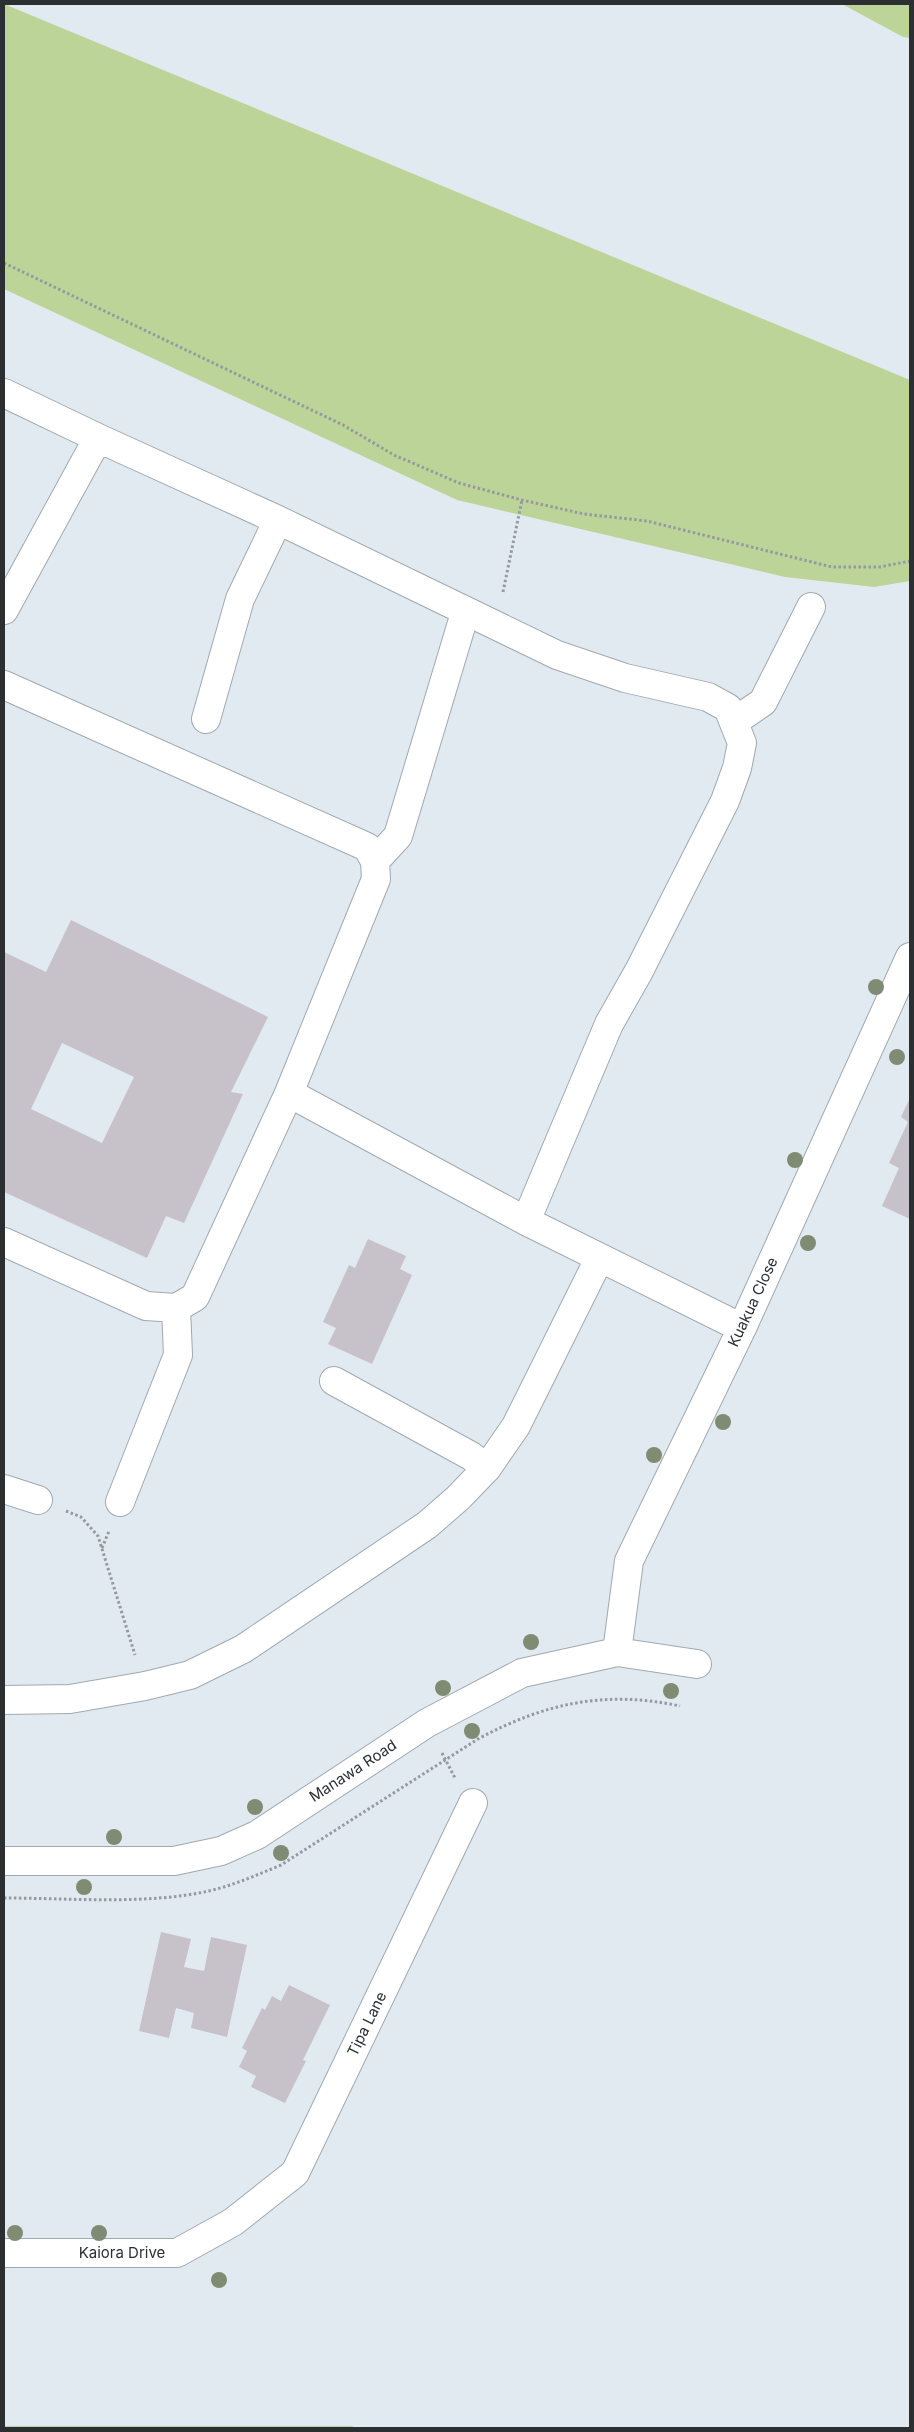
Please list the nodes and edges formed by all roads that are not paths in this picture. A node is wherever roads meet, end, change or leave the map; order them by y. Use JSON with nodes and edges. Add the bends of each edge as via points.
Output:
{"nodes":[{"id":1,"x":4,"y":393,"type":"edge"},
{"id":2,"x":98,"y":438,"type":"junction"},
{"id":3,"x":278,"y":520,"type":"junction"},
{"id":4,"x":811,"y":607,"type":"dead end"},
{"id":5,"x":4,"y":610,"type":"edge"},
{"id":6,"x":466,"y":613,"type":"junction"},
{"id":7,"x":4,"y":684,"type":"edge"},
{"id":8,"x":206,"y":719,"type":"dead end"},
{"id":9,"x":735,"y":721,"type":"junction"},
{"id":10,"x":375,"y":861,"type":"junction"},
{"id":11,"x":910,"y":956,"type":"edge"},
{"id":12,"x":289,"y":1093,"type":"junction"},
{"id":13,"x":526,"y":1221,"type":"junction"},
{"id":14,"x":4,"y":1242,"type":"edge"},
{"id":15,"x":599,"y":1259,"type":"junction"},
{"id":16,"x":176,"y":1308,"type":"junction"},
{"id":17,"x":742,"y":1328,"type":"junction"},
{"id":18,"x":334,"y":1381,"type":"dead end"},
{"id":19,"x":487,"y":1468,"type":"junction"},
{"id":20,"x":4,"y":1489,"type":"edge"},
{"id":21,"x":38,"y":1500,"type":"road end"},
{"id":22,"x":120,"y":1502,"type":"dead end"},
{"id":23,"x":617,"y":1652,"type":"junction"},
{"id":24,"x":697,"y":1664,"type":"dead end"},
{"id":25,"x":4,"y":1700,"type":"edge"},
{"id":26,"x":473,"y":1803,"type":"road end"},
{"id":27,"x":4,"y":1861,"type":"edge"},
{"id":28,"x":233,"y":2222,"type":"joint"},
{"id":29,"x":4,"y":2253,"type":"edge"}],
"edges":[{"from":1,"to":2,"type":"street"},
{"from":2,"to":3,"type":"street"},
{"from":2,"to":5,"type":"street"},
{"from":3,"to":6,"type":"street"},
{"from":3,"to":8,"type":"street","via":[[240,599]]},
{"from":4,"to":9,"type":"street","via":[[763,702]]},
{"from":6,"to":9,"type":"street","via":[[557,656],[608,673],[708,697],[728,708]]},
{"from":6,"to":10,"type":"street","via":[[398,836]]},
{"from":7,"to":10,"type":"street","via":[[367,847]]},
{"from":9,"to":13,"type":"street","via":[[742,743],[725,801],[609,1024]]},
{"from":10,"to":12,"type":"street","via":[[376,879]]},
{"from":11,"to":17,"type":"street","name":"Kuakua Close"},
{"from":12,"to":13,"type":"street"},
{"from":12,"to":16,"type":"street","via":[[195,1297]]},
{"from":13,"to":15,"type":"street"},
{"from":14,"to":16,"type":"street","via":[[146,1306]]},
{"from":15,"to":17,"type":"street"},
{"from":15,"to":19,"type":"street","via":[[516,1426]]},
{"from":16,"to":22,"type":"street","via":[[178,1355]]},
{"from":17,"to":23,"type":"street","name":"Kuakua Close","via":[[629,1561]]},
{"from":18,"to":19,"type":"street","via":[[471,1456]]},
{"from":19,"to":25,"type":"street","via":[[427,1525],[243,1649],[190,1675],[70,1699]]},
{"from":20,"to":21,"type":"street"},
{"from":23,"to":24,"type":"street","name":"Manawa Road"},
{"from":23,"to":27,"type":"street","name":"Manawa Road","via":[[522,1673],[427,1723],[257,1835],[221,1851],[174,1861]]},
{"from":26,"to":28,"type":"street","name":"Tipa Lane","via":[[295,2173]]},
{"from":28,"to":29,"type":"street","name":"Kaiora Drive","via":[[177,2253]]}]}
